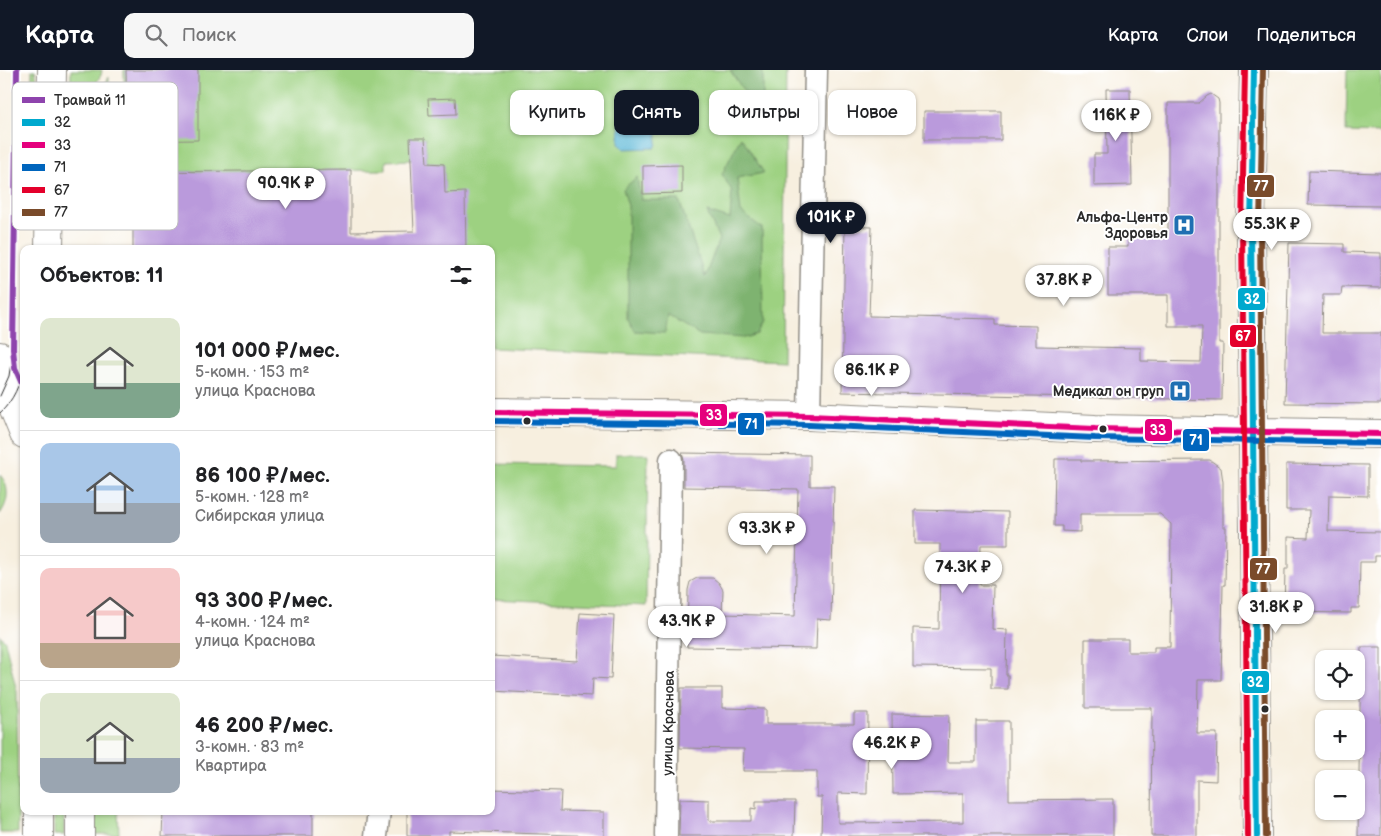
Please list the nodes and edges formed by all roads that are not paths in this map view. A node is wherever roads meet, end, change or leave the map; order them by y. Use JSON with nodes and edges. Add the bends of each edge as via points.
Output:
{"nodes":[{"id":1,"x":816,"y":70,"type":"edge"},
{"id":2,"x":1254,"y":70,"type":"edge"},
{"id":3,"x":49,"y":230,"type":"edge"},
{"id":4,"x":49,"y":245,"type":"edge"},
{"id":5,"x":0,"y":356,"type":"edge"},
{"id":6,"x":11,"y":400,"type":"edge"},
{"id":7,"x":495,"y":412,"type":"edge"},
{"id":8,"x":809,"y":416,"type":"junction"},
{"id":9,"x":20,"y":424,"type":"edge"},
{"id":10,"x":1253,"y":432,"type":"junction"},
{"id":11,"x":1381,"y":434,"type":"edge"},
{"id":12,"x":671,"y":460,"type":"dead end"},
{"id":13,"x":38,"y":815,"type":"edge"},
{"id":14,"x":80,"y":815,"type":"edge"},
{"id":15,"x":379,"y":815,"type":"edge"},
{"id":16,"x":39,"y":836,"type":"edge"},
{"id":17,"x":80,"y":836,"type":"edge"},
{"id":18,"x":376,"y":836,"type":"edge"},
{"id":19,"x":666,"y":836,"type":"edge"},
{"id":20,"x":1257,"y":836,"type":"edge"}],
"edges":[{"from":1,"to":8,"type":"street"},
{"from":2,"to":10,"type":"main road","via":[[1251,228]]},
{"from":3,"to":4,"type":"main road"},
{"from":5,"to":6,"type":"main road","via":[[5,387]]},
{"from":6,"to":9,"type":"main road"},
{"from":7,"to":8,"type":"main road"},
{"from":8,"to":10,"type":"main road","via":[[1095,429]]},
{"from":10,"to":11,"type":"main road"},
{"from":10,"to":20,"type":"main road"},
{"from":12,"to":19,"type":"street","name":"улица Краснова"},
{"from":13,"to":16,"type":"main road"},
{"from":14,"to":17,"type":"main road"},
{"from":15,"to":18,"type":"street"}]}
